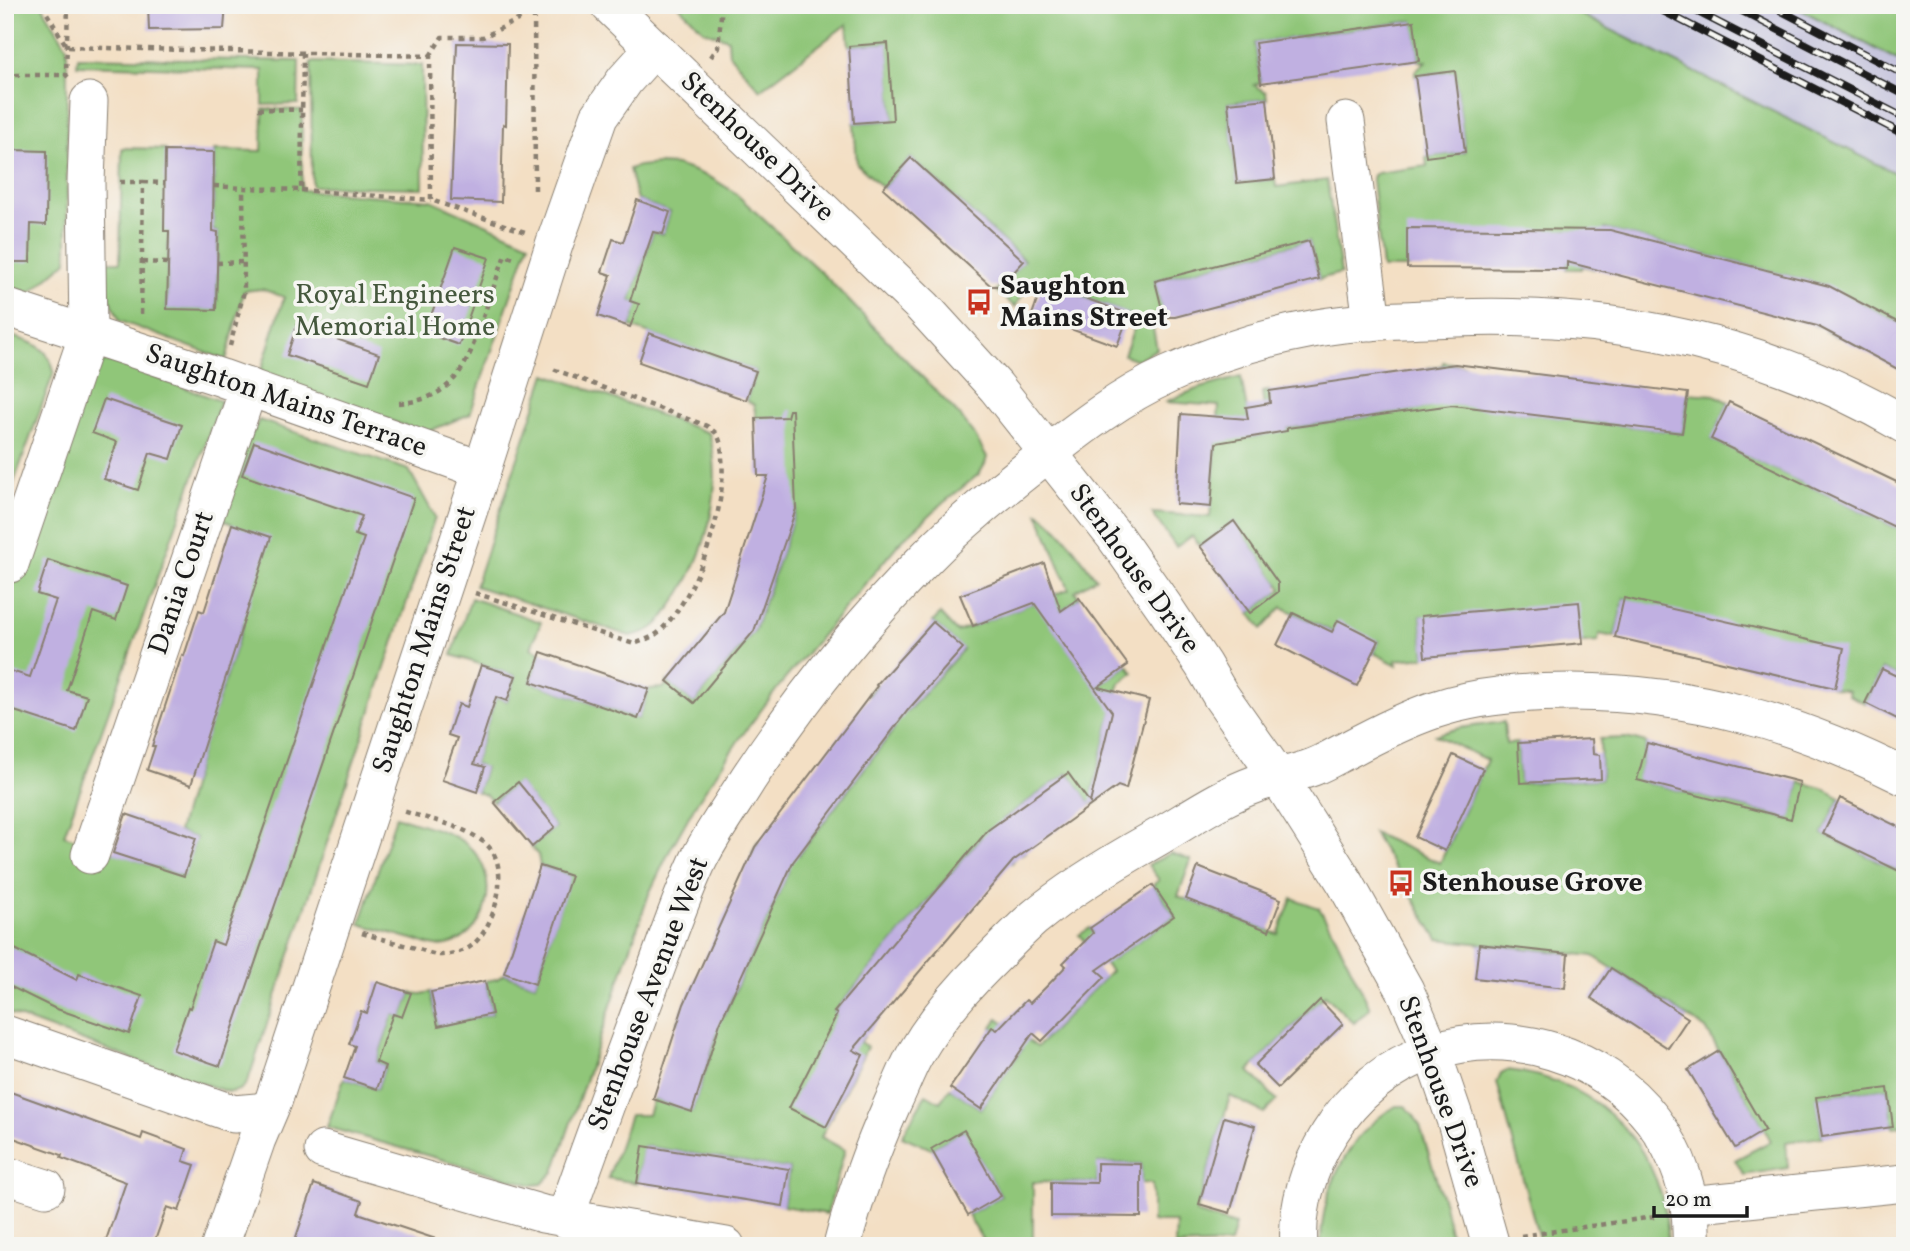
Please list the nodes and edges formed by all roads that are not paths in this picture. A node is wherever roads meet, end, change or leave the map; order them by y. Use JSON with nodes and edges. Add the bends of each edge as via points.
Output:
{"nodes":[{"id":1,"x":609,"y":5,"type":"edge"},
{"id":2,"x":654,"y":48,"type":"junction"},
{"id":3,"x":89,"y":102,"type":"dead end"},
{"id":4,"x":1346,"y":121,"type":"dead end"},
{"id":5,"x":5,"y":307,"type":"edge"},
{"id":6,"x":1372,"y":321,"type":"junction"},
{"id":7,"x":88,"y":334,"type":"junction"},
{"id":8,"x":235,"y":382,"type":"junction"},
{"id":9,"x":1905,"y":425,"type":"edge"},
{"id":10,"x":1049,"y":452,"type":"junction"},
{"id":11,"x":482,"y":470,"type":"junction"},
{"id":12,"x":5,"y":562,"type":"edge"},
{"id":13,"x":1905,"y":777,"type":"edge"},
{"id":14,"x":1279,"y":778,"type":"junction"},
{"id":15,"x":90,"y":855,"type":"dead end"},
{"id":16,"x":5,"y":1034,"type":"edge"},
{"id":17,"x":1432,"y":1052,"type":"junction"},
{"id":18,"x":267,"y":1111,"type":"junction"},
{"id":19,"x":323,"y":1150,"type":"dead end"},
{"id":20,"x":5,"y":1175,"type":"edge"},
{"id":21,"x":1905,"y":1183,"type":"edge"},
{"id":22,"x":46,"y":1188,"type":"dead end"},
{"id":23,"x":565,"y":1219,"type":"junction"},
{"id":24,"x":1690,"y":1221,"type":"edge"},
{"id":25,"x":1491,"y":1243,"type":"edge"},
{"id":26,"x":220,"y":1246,"type":"edge"},
{"id":27,"x":726,"y":1246,"type":"edge"},
{"id":28,"x":842,"y":1246,"type":"edge"},
{"id":29,"x":1299,"y":1246,"type":"edge"}],
"edges":[{"from":1,"to":2,"type":"street","name":"Stenhouse Drive"},
{"from":2,"to":10,"type":"street","name":"Stenhouse Drive","via":[[923,307]]},
{"from":2,"to":11,"type":"street","name":"Saughton Mains Street","via":[[600,117]]},
{"from":3,"to":7,"type":"street"},
{"from":4,"to":6,"type":"street"},
{"from":5,"to":7,"type":"street","name":"Saughton Mains Terrace"},
{"from":6,"to":9,"type":"street","name":"Stenhouse Avenue West","via":[[1543,317],[1652,331],[1787,369]]},
{"from":6,"to":10,"type":"street","name":"Stenhouse Avenue West","via":[[1261,340],[1216,355],[1131,395]]},
{"from":7,"to":8,"type":"street","name":"Saughton Mains Terrace"},
{"from":7,"to":12,"type":"street","via":[[10,564]]},
{"from":8,"to":11,"type":"street","name":"Saughton Mains Terrace"},
{"from":8,"to":15,"type":"street","name":"Dania Court","via":[[130,785]]},
{"from":10,"to":14,"type":"street","name":"Stenhouse Drive","via":[[1115,537]]},
{"from":10,"to":23,"type":"street","name":"Stenhouse Avenue West","via":[[929,555],[865,625],[768,748],[719,824],[678,906]]},
{"from":11,"to":18,"type":"street","name":"Saughton Mains Street"},
{"from":13,"to":14,"type":"street","via":[[1825,739],[1738,712],[1644,695],[1556,692],[1476,699],[1436,709]]},
{"from":14,"to":17,"type":"street","name":"Stenhouse Drive","via":[[1376,937]]},
{"from":14,"to":28,"type":"street","via":[[1227,797],[1093,875],[1032,919],[969,982],[915,1054],[870,1153]]},
{"from":16,"to":18,"type":"street","via":[[234,1114]]},
{"from":17,"to":24,"type":"street","via":[[1482,1042],[1522,1043],[1560,1052],[1607,1076],[1646,1111],[1661,1132],[1683,1180]]},
{"from":17,"to":25,"type":"street","name":"Stenhouse Drive"},
{"from":17,"to":29,"type":"street","via":[[1367,1088],[1335,1125],[1304,1192]]},
{"from":18,"to":26,"type":"street","name":"Saughton Mains Street"},
{"from":19,"to":23,"type":"street"},
{"from":20,"to":22,"type":"street"},
{"from":21,"to":24,"type":"street"},
{"from":23,"to":27,"type":"street"}]}
